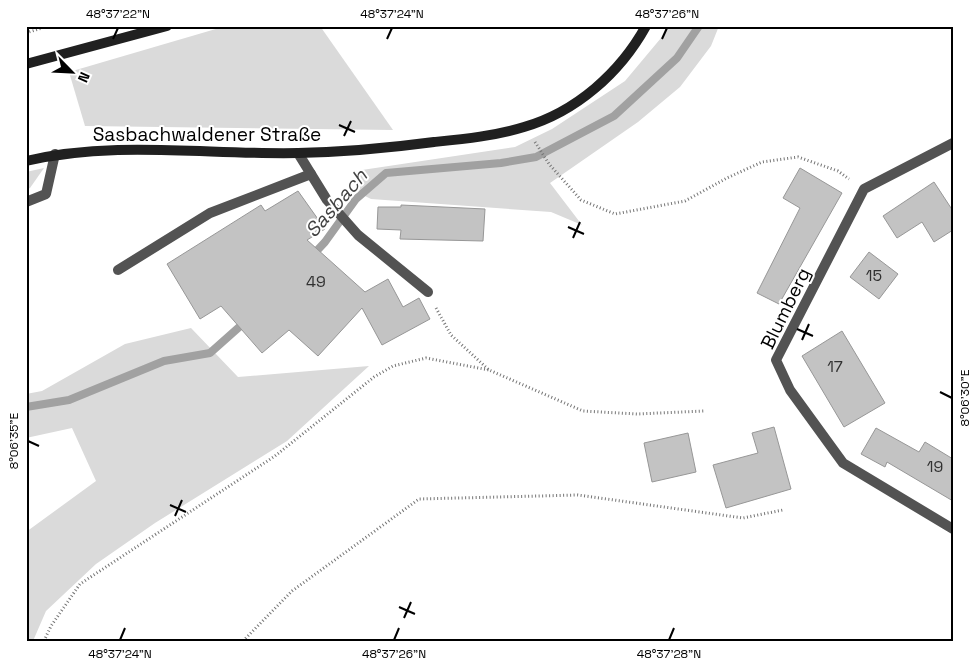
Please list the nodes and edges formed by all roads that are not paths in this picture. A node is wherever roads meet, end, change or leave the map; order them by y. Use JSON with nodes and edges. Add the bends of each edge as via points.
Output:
{"nodes":[{"id":1,"x":167,"y":26,"type":"edge"},
{"id":2,"x":646,"y":26,"type":"edge"},
{"id":3,"x":26,"y":64,"type":"edge"},
{"id":4,"x":953,"y":143,"type":"edge"},
{"id":5,"x":298,"y":153,"type":"junction"},
{"id":6,"x":55,"y":154,"type":"junction"},
{"id":7,"x":26,"y":161,"type":"edge"},
{"id":8,"x":311,"y":174,"type":"junction"},
{"id":9,"x":26,"y":202,"type":"edge"},
{"id":10,"x":118,"y":270,"type":"dead end"},
{"id":11,"x":428,"y":292,"type":"road end"},
{"id":12,"x":953,"y":529,"type":"edge"}],
"edges":[{"from":1,"to":3,"type":"main road"},
{"from":2,"to":5,"type":"main road","name":"Sasbachwaldener Straße","via":[[612,74],[571,107],[525,127],[389,148]]},
{"from":4,"to":12,"type":"street","name":"Blumberg","via":[[864,189],[776,360],[790,390],[843,463]]},
{"from":5,"to":6,"type":"main road","name":"Sasbachwaldener Straße","via":[[116,150]]},
{"from":5,"to":8,"type":"street"},
{"from":6,"to":7,"type":"main road","name":"Sasbachwaldener Straße"},
{"from":6,"to":9,"type":"street","via":[[46,194]]},
{"from":8,"to":10,"type":"street","via":[[210,213]]},
{"from":8,"to":11,"type":"street","via":[[327,200],[358,235]]}]}
